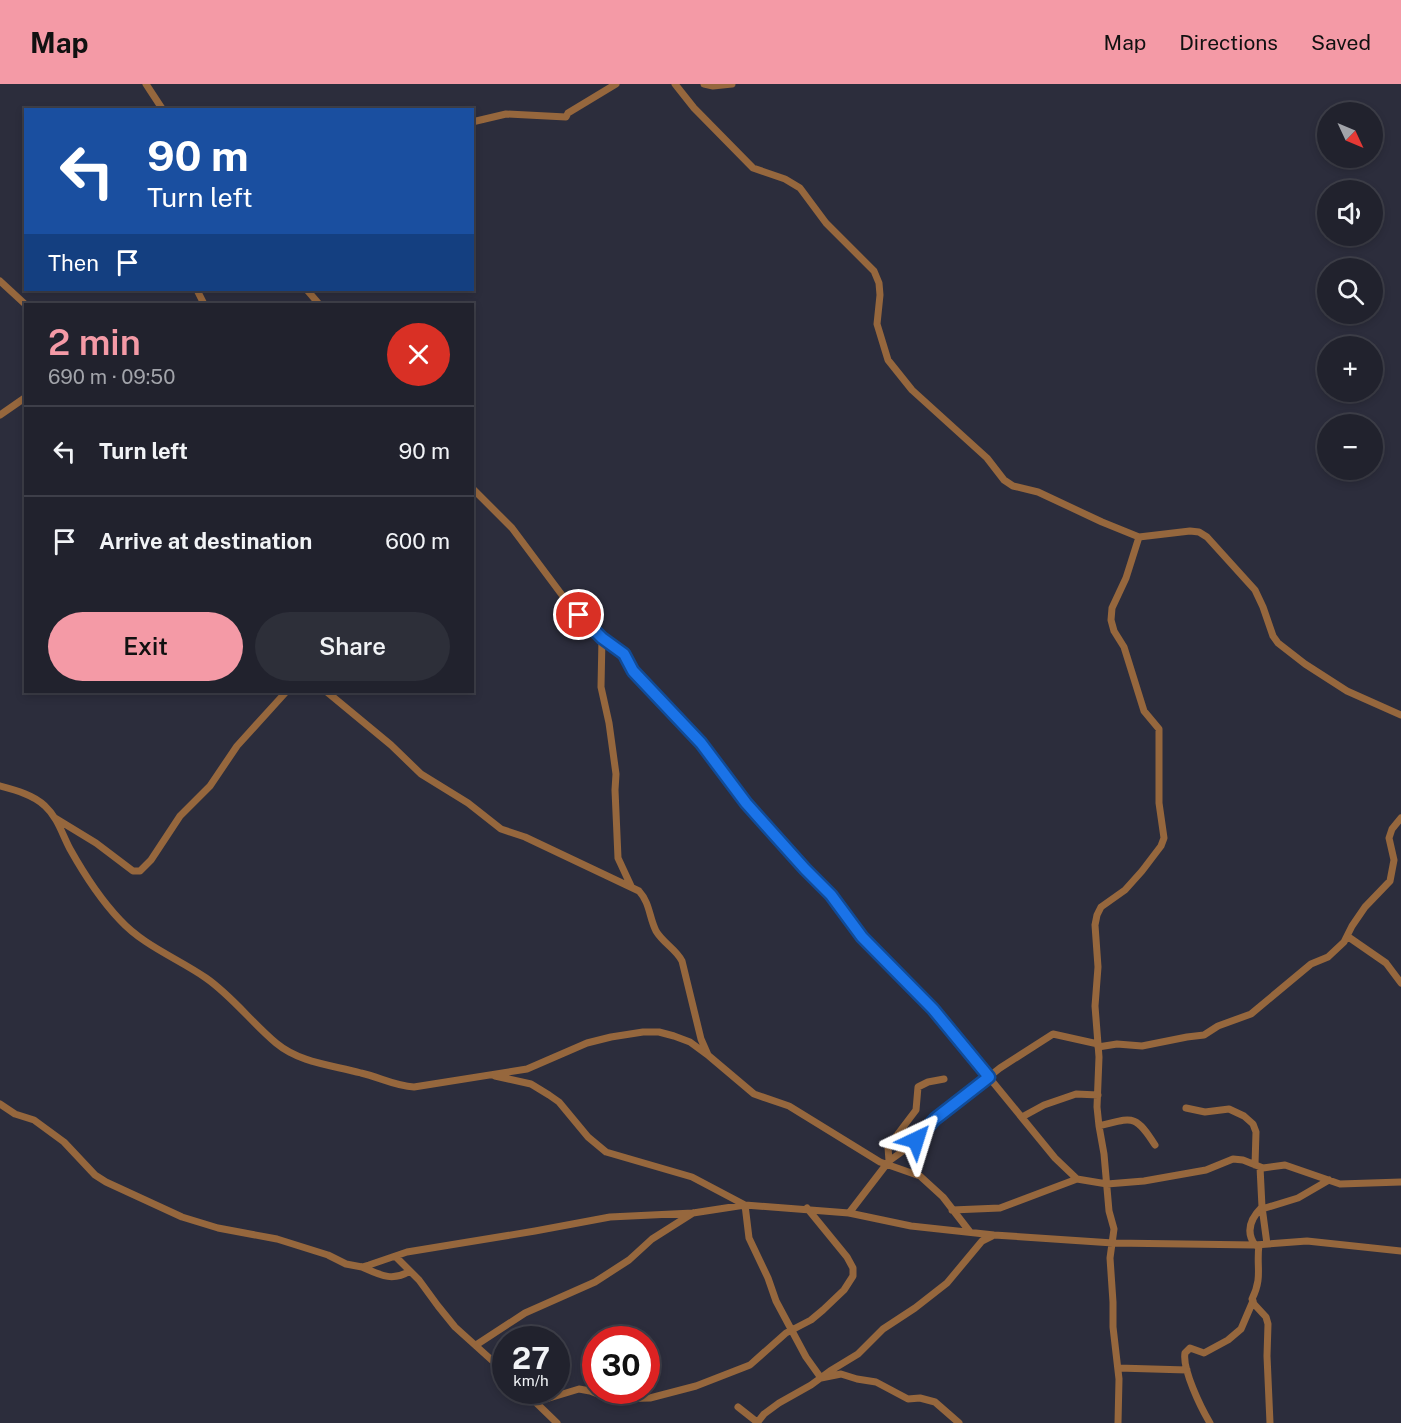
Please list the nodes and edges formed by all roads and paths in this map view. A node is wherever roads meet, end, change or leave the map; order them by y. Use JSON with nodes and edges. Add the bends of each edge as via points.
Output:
{"nodes":[{"id":1,"x":146,"y":84,"type":"edge"},
{"id":2,"x":616,"y":84,"type":"edge"},
{"id":3,"x":675,"y":84,"type":"edge"},
{"id":4,"x":704,"y":84,"type":"edge"},
{"id":5,"x":732,"y":84,"type":"edge"},
{"id":6,"x":162,"y":108,"type":"edge"},
{"id":7,"x":474,"y":122,"type":"edge"},
{"id":8,"x":0,"y":281,"type":"edge"},
{"id":9,"x":24,"y":303,"type":"edge"},
{"id":10,"x":24,"y":398,"type":"edge"},
{"id":11,"x":0,"y":415,"type":"edge"},
{"id":12,"x":474,"y":490,"type":"edge"},
{"id":13,"x":1139,"y":537,"type":"junction"},
{"id":14,"x":602,"y":638,"type":"junction"},
{"id":15,"x":285,"y":693,"type":"edge"},
{"id":16,"x":328,"y":693,"type":"edge"},
{"id":17,"x":1401,"y":716,"type":"edge"},
{"id":18,"x":0,"y":786,"type":"edge"},
{"id":19,"x":55,"y":818,"type":"junction"},
{"id":20,"x":1401,"y":818,"type":"edge"},
{"id":21,"x":631,"y":885,"type":"junction"},
{"id":22,"x":1347,"y":936,"type":"junction"},
{"id":23,"x":1401,"y":983,"type":"edge"},
{"id":24,"x":1098,"y":1046,"type":"junction"},
{"id":25,"x":709,"y":1056,"type":"junction"},
{"id":26,"x":493,"y":1075,"type":"junction"},
{"id":27,"x":989,"y":1077,"type":"junction"},
{"id":28,"x":944,"y":1079,"type":"dead end"},
{"id":29,"x":1098,"y":1095,"type":"junction"},
{"id":30,"x":0,"y":1104,"type":"edge"},
{"id":31,"x":1186,"y":1108,"type":"dead end"},
{"id":32,"x":1022,"y":1117,"type":"junction"},
{"id":33,"x":1099,"y":1126,"type":"junction"},
{"id":34,"x":1155,"y":1145,"type":"dead end"},
{"id":35,"x":888,"y":1163,"type":"junction"},
{"id":36,"x":1257,"y":1166,"type":"junction"},
{"id":37,"x":1077,"y":1179,"type":"junction"},
{"id":38,"x":1329,"y":1180,"type":"junction"},
{"id":39,"x":1401,"y":1182,"type":"edge"},
{"id":40,"x":1107,"y":1184,"type":"junction"},
{"id":41,"x":745,"y":1205,"type":"junction"},
{"id":42,"x":1262,"y":1208,"type":"junction"},
{"id":43,"x":807,"y":1209,"type":"junction"},
{"id":44,"x":952,"y":1210,"type":"junction"},
{"id":45,"x":693,"y":1212,"type":"junction"},
{"id":46,"x":849,"y":1213,"type":"junction"},
{"id":47,"x":970,"y":1232,"type":"junction"},
{"id":48,"x":994,"y":1235,"type":"junction"},
{"id":49,"x":1113,"y":1243,"type":"junction"},
{"id":50,"x":1260,"y":1244,"type":"junction"},
{"id":51,"x":1401,"y":1251,"type":"edge"},
{"id":52,"x":396,"y":1257,"type":"junction"},
{"id":53,"x":362,"y":1267,"type":"junction"},
{"id":54,"x":410,"y":1271,"type":"junction"},
{"id":55,"x":1253,"y":1301,"type":"junction"},
{"id":56,"x":790,"y":1330,"type":"junction"},
{"id":57,"x":476,"y":1345,"type":"junction"},
{"id":58,"x":492,"y":1360,"type":"edge"},
{"id":59,"x":1118,"y":1368,"type":"junction"},
{"id":60,"x":1187,"y":1370,"type":"junction"},
{"id":61,"x":821,"y":1378,"type":"junction"},
{"id":62,"x":570,"y":1392,"type":"edge"},
{"id":63,"x":538,"y":1404,"type":"edge"},
{"id":64,"x":738,"y":1407,"type":"dead end"},
{"id":65,"x":557,"y":1423,"type":"edge"},
{"id":66,"x":757,"y":1423,"type":"edge"},
{"id":67,"x":959,"y":1423,"type":"edge"},
{"id":68,"x":1118,"y":1423,"type":"edge"},
{"id":69,"x":1210,"y":1423,"type":"edge"},
{"id":70,"x":1270,"y":1423,"type":"edge"}],
"edges":[{"from":1,"to":6,"type":"street"},
{"from":2,"to":7,"type":"street","via":[[567,117],[506,114]]},
{"from":3,"to":13,"type":"street","via":[[753,168],[800,188],[826,223],[874,271],[880,295],[877,324],[888,360],[912,390],[987,458],[999,476],[1013,486],[1038,492]]},
{"from":4,"to":5,"type":"street"},
{"from":8,"to":9,"type":"street"},
{"from":10,"to":11,"type":"street"},
{"from":12,"to":14,"type":"street","via":[[512,528],[555,588]]},
{"from":13,"to":17,"type":"street","via":[[1190,531],[1207,537],[1255,590],[1278,643],[1347,691]]},
{"from":13,"to":24,"type":"street","via":[[1111,620],[1124,646],[1144,711],[1159,729],[1159,803],[1164,838],[1142,871],[1125,890],[1107,901],[1097,915]]},
{"from":14,"to":21,"type":"street","via":[[601,687],[616,774],[618,858]]},
{"from":14,"to":27,"type":"street","via":[[624,654],[633,671],[701,743],[746,803],[831,895],[862,937],[933,1009]]},
{"from":15,"to":19,"type":"street","via":[[237,746],[210,786],[180,816],[140,871],[133,871]]},
{"from":16,"to":21,"type":"street","via":[[421,774],[501,829]]},
{"from":18,"to":19,"type":"street","via":[[41,802]]},
{"from":19,"to":26,"type":"street","via":[[70,849],[120,920],[141,939],[209,980],[292,1054],[406,1087]]},
{"from":20,"to":22,"type":"street","via":[[1389,838],[1394,860],[1390,881],[1365,907]]},
{"from":21,"to":25,"type":"street","via":[[647,902],[657,932],[682,961],[701,1039]]},
{"from":22,"to":23,"type":"street","via":[[1386,963]]},
{"from":22,"to":24,"type":"street","via":[[1328,957],[1311,963],[1251,1014],[1204,1035],[1142,1046]]},
{"from":24,"to":27,"type":"street","via":[[1053,1034]]},
{"from":24,"to":29,"type":"street"},
{"from":25,"to":26,"type":"street","via":[[674,1036],[643,1032],[587,1043],[527,1070]]},
{"from":25,"to":35,"type":"street","via":[[754,1094],[789,1106],[860,1152]]},
{"from":26,"to":41,"type":"street","via":[[531,1084],[549,1095],[606,1152],[692,1177]]},
{"from":27,"to":32,"type":"street"},
{"from":27,"to":35,"type":"street","via":[[935,1119],[914,1143]]},
{"from":28,"to":35,"type":"street","via":[[918,1087],[916,1110],[888,1147]]},
{"from":29,"to":32,"type":"street","via":[[1076,1094]]},
{"from":29,"to":33,"type":"street"},
{"from":30,"to":53,"type":"street","via":[[34,1120],[64,1142],[106,1182],[182,1217],[277,1239]]},
{"from":31,"to":36,"type":"street","via":[[1205,1112],[1229,1109],[1245,1116],[1256,1132]]},
{"from":32,"to":37,"type":"street"},
{"from":33,"to":34,"type":"street","via":[[1134,1120]]},
{"from":33,"to":40,"type":"street"},
{"from":35,"to":44,"type":"street","via":[[920,1176]]},
{"from":35,"to":46,"type":"street"},
{"from":36,"to":38,"type":"street","via":[[1285,1165]]},
{"from":36,"to":40,"type":"street","via":[[1233,1159],[1175,1177]]},
{"from":36,"to":42,"type":"street"},
{"from":37,"to":40,"type":"street"},
{"from":37,"to":44,"type":"street","via":[[1000,1208]]},
{"from":38,"to":39,"type":"street","via":[[1346,1184]]},
{"from":38,"to":42,"type":"street","via":[[1298,1198]]},
{"from":40,"to":49,"type":"street"},
{"from":41,"to":43,"type":"street"},
{"from":41,"to":45,"type":"street"},
{"from":41,"to":56,"type":"street","via":[[753,1250]]},
{"from":42,"to":50,"type":"street"},
{"from":42,"to":50,"type":"street","via":[[1249,1230],[1250,1239]]},
{"from":43,"to":46,"type":"street"},
{"from":43,"to":56,"type":"street","via":[[846,1256],[854,1272],[849,1284],[823,1310]]},
{"from":44,"to":47,"type":"street"},
{"from":45,"to":52,"type":"street","via":[[610,1217]]},
{"from":45,"to":57,"type":"street","via":[[595,1282],[525,1313]]},
{"from":46,"to":47,"type":"street","via":[[911,1226]]},
{"from":47,"to":48,"type":"street"},
{"from":48,"to":49,"type":"street"},
{"from":48,"to":61,"type":"street","via":[[982,1241],[935,1293]]},
{"from":49,"to":50,"type":"street"},
{"from":49,"to":59,"type":"street","via":[[1110,1258]]},
{"from":50,"to":51,"type":"street","via":[[1307,1241]]},
{"from":50,"to":55,"type":"street","via":[[1259,1283]]},
{"from":52,"to":53,"type":"street"},
{"from":52,"to":54,"type":"street"},
{"from":53,"to":54,"type":"street","via":[[392,1278]]},
{"from":54,"to":57,"type":"street","via":[[445,1315]]},
{"from":55,"to":60,"type":"street","via":[[1244,1325],[1228,1340],[1204,1353],[1187,1349]]},
{"from":55,"to":70,"type":"street","via":[[1268,1324]]},
{"from":56,"to":61,"type":"street"},
{"from":56,"to":62,"type":"street","via":[[746,1368],[673,1392],[650,1398],[611,1399],[579,1389]]},
{"from":57,"to":58,"type":"street"},
{"from":59,"to":60,"type":"street"},
{"from":59,"to":68,"type":"street"},
{"from":60,"to":69,"type":"street"},
{"from":61,"to":66,"type":"street","via":[[779,1403]]},
{"from":61,"to":67,"type":"street","via":[[841,1374],[876,1382],[908,1399],[935,1402]]},
{"from":63,"to":65,"type":"street"},
{"from":64,"to":66,"type":"street"}]}
